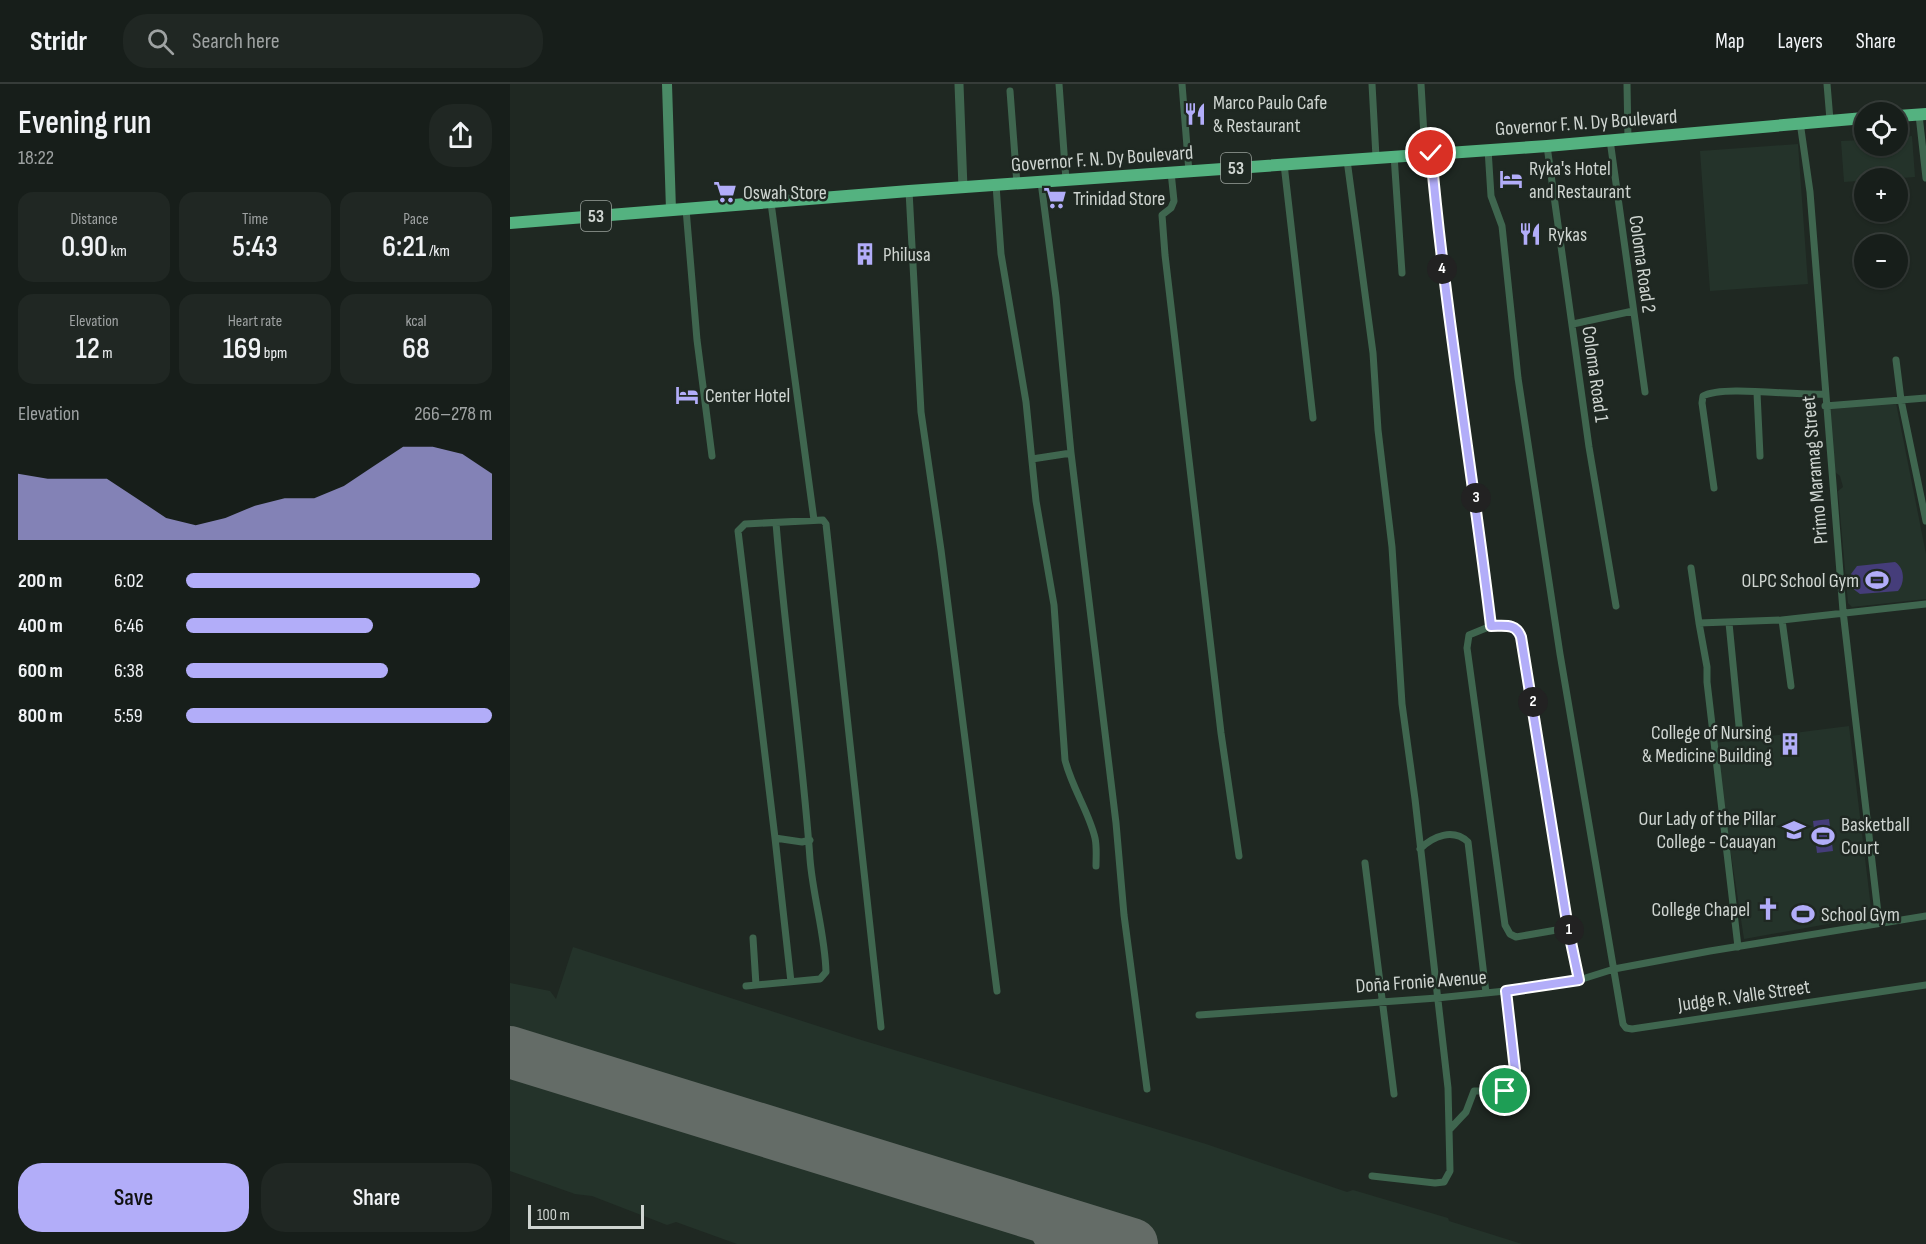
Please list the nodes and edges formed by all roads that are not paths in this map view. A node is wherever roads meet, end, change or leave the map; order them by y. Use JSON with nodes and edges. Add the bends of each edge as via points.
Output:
{"nodes":[{"id":1,"x":667,"y":84,"type":"edge"},
{"id":2,"x":959,"y":84,"type":"edge"},
{"id":3,"x":1059,"y":84,"type":"edge"},
{"id":4,"x":1182,"y":84,"type":"edge"},
{"id":5,"x":1372,"y":84,"type":"edge"},
{"id":6,"x":1421,"y":84,"type":"edge"},
{"id":7,"x":1627,"y":84,"type":"edge"},
{"id":8,"x":1827,"y":84,"type":"edge"},
{"id":9,"x":1010,"y":91,"type":"dead end"},
{"id":10,"x":1922,"y":114,"type":"edge"},
{"id":11,"x":1854,"y":119,"type":"edge"},
{"id":12,"x":1830,"y":120,"type":"junction"},
{"id":13,"x":1800,"y":122,"type":"junction"},
{"id":14,"x":1628,"y":139,"type":"junction"},
{"id":15,"x":1610,"y":140,"type":"junction"},
{"id":16,"x":1547,"y":146,"type":"junction"},
{"id":17,"x":1488,"y":149,"type":"junction"},
{"id":18,"x":1428,"y":153,"type":"junction"},
{"id":19,"x":1394,"y":155,"type":"junction"},
{"id":20,"x":1376,"y":157,"type":"junction"},
{"id":21,"x":1347,"y":160,"type":"junction"},
{"id":22,"x":1284,"y":164,"type":"junction"},
{"id":23,"x":1171,"y":172,"type":"junction"},
{"id":24,"x":1189,"y":172,"type":"junction"},
{"id":25,"x":1926,"y":178,"type":"edge"},
{"id":26,"x":1066,"y":180,"type":"junction"},
{"id":27,"x":1041,"y":182,"type":"junction"},
{"id":28,"x":1017,"y":184,"type":"junction"},
{"id":29,"x":996,"y":185,"type":"junction"},
{"id":30,"x":963,"y":188,"type":"junction"},
{"id":31,"x":909,"y":191,"type":"junction"},
{"id":32,"x":771,"y":203,"type":"junction"},
{"id":33,"x":686,"y":209,"type":"junction"},
{"id":34,"x":671,"y":210,"type":"junction"},
{"id":35,"x":516,"y":223,"type":"edge"},
{"id":36,"x":1402,"y":273,"type":"dead end"},
{"id":37,"x":1633,"y":311,"type":"junction"},
{"id":38,"x":1573,"y":324,"type":"junction"},
{"id":39,"x":1896,"y":360,"type":"dead end"},
{"id":40,"x":1645,"y":392,"type":"dead end"},
{"id":41,"x":1757,"y":393,"type":"junction"},
{"id":42,"x":1824,"y":394,"type":"junction"},
{"id":43,"x":1926,"y":398,"type":"edge"},
{"id":44,"x":1901,"y":400,"type":"junction"},
{"id":45,"x":1825,"y":406,"type":"junction"},
{"id":46,"x":1313,"y":418,"type":"dead end"},
{"id":47,"x":1071,"y":453,"type":"junction"},
{"id":48,"x":712,"y":456,"type":"dead end"},
{"id":49,"x":1760,"y":456,"type":"dead end"},
{"id":50,"x":1032,"y":459,"type":"junction"},
{"id":51,"x":1714,"y":488,"type":"dead end"},
{"id":52,"x":814,"y":520,"type":"junction"},
{"id":53,"x":1926,"y":521,"type":"edge"},
{"id":54,"x":776,"y":523,"type":"junction"},
{"id":55,"x":1691,"y":568,"type":"dead end"},
{"id":56,"x":1926,"y":604,"type":"edge"},
{"id":57,"x":1616,"y":606,"type":"dead end"},
{"id":58,"x":1843,"y":611,"type":"junction"},
{"id":59,"x":1782,"y":620,"type":"junction"},
{"id":60,"x":1699,"y":623,"type":"junction"},
{"id":61,"x":1730,"y":623,"type":"junction"},
{"id":62,"x":1491,"y":626,"type":"junction"},
{"id":63,"x":1791,"y":686,"type":"dead end"},
{"id":64,"x":1740,"y":736,"type":"dead end"},
{"id":65,"x":775,"y":838,"type":"junction"},
{"id":66,"x":810,"y":840,"type":"junction"},
{"id":67,"x":1420,"y":849,"type":"junction"},
{"id":68,"x":1239,"y":856,"type":"dead end"},
{"id":69,"x":1365,"y":863,"type":"dead end"},
{"id":70,"x":1096,"y":866,"type":"dead end"},
{"id":71,"x":1926,"y":916,"type":"edge"},
{"id":72,"x":1879,"y":922,"type":"junction"},
{"id":73,"x":1568,"y":928,"type":"junction"},
{"id":74,"x":753,"y":938,"type":"dead end"},
{"id":75,"x":1737,"y":947,"type":"junction"},
{"id":76,"x":1614,"y":969,"type":"junction"},
{"id":77,"x":1579,"y":980,"type":"junction"},
{"id":78,"x":791,"y":982,"type":"junction"},
{"id":79,"x":756,"y":985,"type":"junction"},
{"id":80,"x":1926,"y":985,"type":"edge"},
{"id":81,"x":746,"y":986,"type":"dead end"},
{"id":82,"x":997,"y":991,"type":"dead end"},
{"id":83,"x":1506,"y":991,"type":"junction"},
{"id":84,"x":1486,"y":993,"type":"junction"},
{"id":85,"x":1437,"y":998,"type":"junction"},
{"id":86,"x":1383,"y":1001,"type":"junction"},
{"id":87,"x":1199,"y":1015,"type":"dead end"},
{"id":88,"x":881,"y":1027,"type":"dead end"},
{"id":89,"x":1147,"y":1089,"type":"dead end"},
{"id":90,"x":1394,"y":1094,"type":"dead end"},
{"id":91,"x":1450,"y":1129,"type":"junction"},
{"id":92,"x":1372,"y":1176,"type":"dead end"}],
"edges":[{"from":1,"to":34,"type":"main road"},
{"from":2,"to":30,"type":"street"},
{"from":3,"to":26,"type":"street"},
{"from":4,"to":24,"type":"street"},
{"from":5,"to":20,"type":"street"},
{"from":6,"to":18,"type":"street"},
{"from":7,"to":14,"type":"street"},
{"from":8,"to":12,"type":"street"},
{"from":9,"to":28,"type":"street"},
{"from":10,"to":25,"type":"street"},
{"from":11,"to":12,"type":"highway","name":"Governor F. N. Dy Boulevard","number":"53"},
{"from":12,"to":13,"type":"highway","name":"Governor F. N. Dy Boulevard","number":"53"},
{"from":13,"to":14,"type":"highway","name":"Governor F. N. Dy Boulevard","number":"53"},
{"from":13,"to":42,"type":"street","name":"Primo Maramag Street","via":[[1810,192]]},
{"from":14,"to":15,"type":"highway","name":"Governor F. N. Dy Boulevard","number":"53"},
{"from":15,"to":16,"type":"highway","name":"Governor F. N. Dy Boulevard","number":"53"},
{"from":15,"to":37,"type":"street","name":"Coloma Road 2"},
{"from":16,"to":17,"type":"highway","name":"Governor F. N. Dy Boulevard","number":"53"},
{"from":16,"to":38,"type":"street","name":"Coloma Road 1"},
{"from":17,"to":18,"type":"highway","name":"Governor F. N. Dy Boulevard","number":"53"},
{"from":17,"to":76,"type":"street","via":[[1491,196],[1502,226],[1518,378],[1560,654]]},
{"from":18,"to":19,"type":"highway","name":"Governor F. N. Dy Boulevard","number":"53"},
{"from":18,"to":62,"type":"street"},
{"from":19,"to":20,"type":"highway","name":"Governor F. N. Dy Boulevard","number":"53"},
{"from":19,"to":36,"type":"street"},
{"from":20,"to":21,"type":"highway","name":"Governor F. N. Dy Boulevard","number":"53"},
{"from":21,"to":22,"type":"highway","name":"Governor F. N. Dy Boulevard","number":"53"},
{"from":21,"to":67,"type":"street","via":[[1373,353],[1392,547],[1397,654]]},
{"from":22,"to":24,"type":"highway","name":"Governor F. N. Dy Boulevard","number":"53"},
{"from":22,"to":46,"type":"street"},
{"from":23,"to":24,"type":"highway","name":"Governor F. N. Dy Boulevard","number":"53"},
{"from":23,"to":26,"type":"highway","name":"Governor F. N. Dy Boulevard","number":"53"},
{"from":23,"to":68,"type":"street","via":[[1174,201],[1162,215],[1165,255]]},
{"from":26,"to":27,"type":"highway","name":"Governor F. N. Dy Boulevard","number":"53"},
{"from":27,"to":28,"type":"highway","name":"Governor F. N. Dy Boulevard","number":"53"},
{"from":27,"to":47,"type":"street"},
{"from":28,"to":29,"type":"highway","name":"Governor F. N. Dy Boulevard","number":"53"},
{"from":29,"to":30,"type":"highway","name":"Governor F. N. Dy Boulevard","number":"53"},
{"from":29,"to":50,"type":"street","via":[[1001,254]]},
{"from":30,"to":31,"type":"highway","name":"Governor F. N. Dy Boulevard","number":"53"},
{"from":31,"to":32,"type":"highway","name":"Governor F. N. Dy Boulevard","number":"53"},
{"from":31,"to":82,"type":"street","via":[[921,412]]},
{"from":32,"to":33,"type":"highway","name":"Governor F. N. Dy Boulevard","number":"53"},
{"from":32,"to":52,"type":"street"},
{"from":33,"to":34,"type":"highway","name":"Governor F. N. Dy Boulevard","number":"53"},
{"from":33,"to":48,"type":"street"},
{"from":34,"to":35,"type":"highway","name":"Governor F. N. Dy Boulevard","number":"53"},
{"from":37,"to":38,"type":"street"},
{"from":37,"to":40,"type":"street","name":"Coloma Road 2"},
{"from":38,"to":57,"type":"street","name":"Coloma Road 1"},
{"from":39,"to":44,"type":"street"},
{"from":41,"to":42,"type":"street"},
{"from":41,"to":49,"type":"street"},
{"from":41,"to":51,"type":"street","via":[[1703,396]]},
{"from":42,"to":45,"type":"street","name":"Primo Maramag Street"},
{"from":43,"to":44,"type":"street"},
{"from":44,"to":45,"type":"street"},
{"from":44,"to":53,"type":"street"},
{"from":45,"to":58,"type":"street","name":"Primo Maramag Street"},
{"from":47,"to":50,"type":"street"},
{"from":47,"to":89,"type":"street"},
{"from":50,"to":70,"type":"street","via":[[1054,605],[1065,760],[1096,841]]},
{"from":52,"to":54,"type":"street"},
{"from":52,"to":88,"type":"street","via":[[822,520],[827,526]]},
{"from":54,"to":65,"type":"street","via":[[746,524],[738,531]]},
{"from":54,"to":66,"type":"street"},
{"from":55,"to":60,"type":"street"},
{"from":56,"to":58,"type":"street"},
{"from":58,"to":59,"type":"street"},
{"from":58,"to":72,"type":"street","name":"Primo Maramag Street"},
{"from":59,"to":61,"type":"street"},
{"from":59,"to":63,"type":"street"},
{"from":60,"to":61,"type":"street"},
{"from":60,"to":75,"type":"street"},
{"from":61,"to":64,"type":"street"},
{"from":62,"to":73,"type":"street","via":[[1513,626],[1521,637]]},
{"from":62,"to":73,"type":"street","via":[[1469,635],[1467,648],[1505,925],[1516,937]]},
{"from":65,"to":66,"type":"street"},
{"from":65,"to":78,"type":"street"},
{"from":66,"to":78,"type":"street","via":[[826,972],[820,979]]},
{"from":67,"to":84,"type":"street","via":[[1429,840],[1447,835],[1461,836],[1468,842]]},
{"from":67,"to":85,"type":"street"},
{"from":69,"to":86,"type":"street"},
{"from":71,"to":72,"type":"street","name":"Doña Fronie Avenue"},
{"from":72,"to":75,"type":"street","name":"Doña Fronie Avenue"},
{"from":73,"to":77,"type":"street"},
{"from":74,"to":79,"type":"street"},
{"from":75,"to":76,"type":"street","name":"Doña Fronie Avenue"},
{"from":76,"to":77,"type":"street","name":"Doña Fronie Avenue"},
{"from":76,"to":80,"type":"street","name":"Judge R. Valle Street","via":[[1623,1024],[1632,1029]]},
{"from":77,"to":83,"type":"street","name":"Doña Fronie Avenue"},
{"from":78,"to":79,"type":"street"},
{"from":79,"to":81,"type":"street"},
{"from":83,"to":84,"type":"street","name":"Doña Fronie Avenue"},
{"from":83,"to":91,"type":"street","via":[[1514,1086],[1505,1091],[1474,1091],[1466,1112]]},
{"from":84,"to":85,"type":"street","name":"Doña Fronie Avenue"},
{"from":85,"to":86,"type":"street","name":"Doña Fronie Avenue"},
{"from":85,"to":91,"type":"street"},
{"from":86,"to":87,"type":"street","name":"Doña Fronie Avenue"},
{"from":86,"to":90,"type":"street"},
{"from":91,"to":92,"type":"street","via":[[1450,1171],[1444,1182]]}]}
